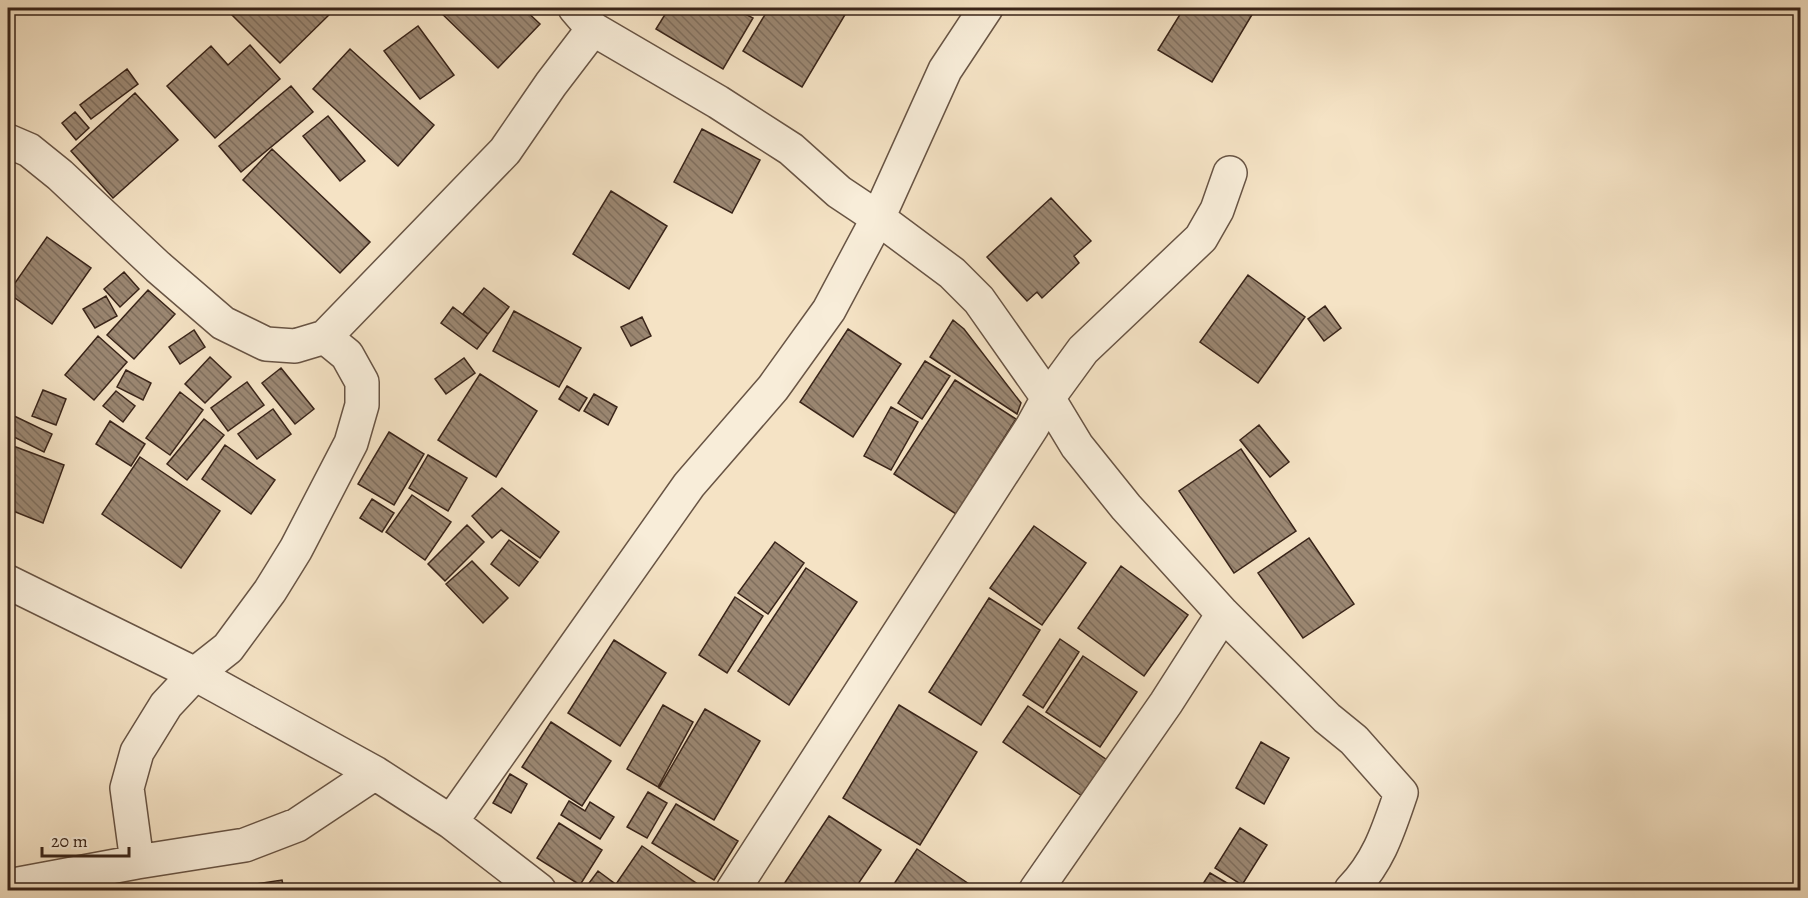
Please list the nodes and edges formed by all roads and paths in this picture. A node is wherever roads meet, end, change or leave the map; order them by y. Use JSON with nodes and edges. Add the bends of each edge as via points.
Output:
{"nodes":[{"id":1,"x":986,"y":8,"type":"edge"},
{"id":2,"x":584,"y":18,"type":"edge"},
{"id":3,"x":8,"y":141,"type":"edge"},
{"id":4,"x":1230,"y":173,"type":"dead end"},
{"id":5,"x":878,"y":218,"type":"junction"},
{"id":6,"x":325,"y":338,"type":"junction"},
{"id":7,"x":1047,"y":398,"type":"junction"},
{"id":8,"x":8,"y":582,"type":"edge"},
{"id":9,"x":1223,"y":614,"type":"junction"},
{"id":10,"x":195,"y":674,"type":"junction"},
{"id":11,"x":375,"y":773,"type":"junction"},
{"id":12,"x":451,"y":822,"type":"junction"},
{"id":13,"x":137,"y":862,"type":"junction"},
{"id":14,"x":8,"y":886,"type":"edge"},
{"id":15,"x":539,"y":891,"type":"edge"},
{"id":16,"x":733,"y":891,"type":"edge"},
{"id":17,"x":1036,"y":891,"type":"edge"},
{"id":18,"x":1351,"y":891,"type":"edge"}],
"edges":[{"from":1,"to":5,"type":"street","via":[[945,70]]},
{"from":2,"to":5,"type":"street","via":[[791,149],[839,192]]},
{"from":2,"to":6,"type":"street","via":[[551,84],[505,151]]},
{"from":3,"to":6,"type":"street","via":[[29,150],[60,175],[223,323],[266,344],[295,346]]},
{"from":4,"to":7,"type":"street","via":[[1202,238],[1083,350]]},
{"from":5,"to":7,"type":"street","via":[[952,273],[980,300]]},
{"from":5,"to":12,"type":"street","via":[[822,319],[772,388],[689,485]]},
{"from":6,"to":10,"type":"street","via":[[347,355],[362,382],[362,405],[351,443],[270,591],[228,648]]},
{"from":7,"to":9,"type":"street","via":[[1077,446],[1112,490]]},
{"from":7,"to":16,"type":"street"},
{"from":8,"to":10,"type":"street"},
{"from":9,"to":17,"type":"street"},
{"from":9,"to":18,"type":"street","via":[[1354,740],[1401,793],[1382,846],[1366,875]]},
{"from":10,"to":11,"type":"street"},
{"from":10,"to":13,"type":"street","via":[[165,705],[138,752],[127,788]]},
{"from":11,"to":12,"type":"street"},
{"from":11,"to":13,"type":"street","via":[[297,825],[245,845]]},
{"from":12,"to":15,"type":"street"},
{"from":13,"to":14,"type":"street"}]}
